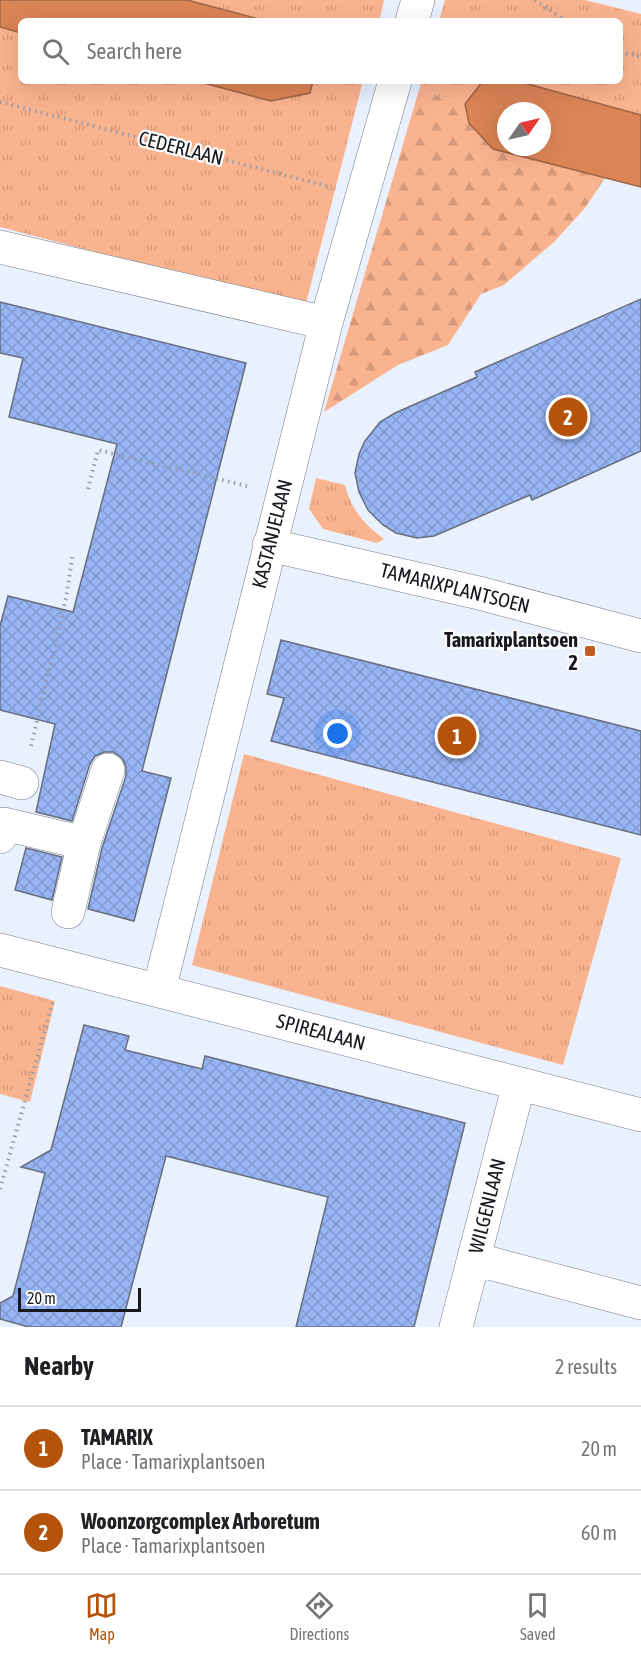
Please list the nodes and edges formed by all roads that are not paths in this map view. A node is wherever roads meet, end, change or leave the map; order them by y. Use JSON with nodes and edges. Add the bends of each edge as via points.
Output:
{"nodes":[{"id":1,"x":418,"y":0,"type":"edge"},
{"id":2,"x":413,"y":18,"type":"edge"},
{"id":3,"x":394,"y":84,"type":"edge"},
{"id":4,"x":0,"y":247,"type":"edge"},
{"id":5,"x":326,"y":323,"type":"junction"},
{"id":6,"x":269,"y":545,"type":"junction"},
{"id":7,"x":641,"y":636,"type":"edge"},
{"id":8,"x":108,"y":770,"type":"dead end"},
{"id":9,"x":0,"y":837,"type":"edge"},
{"id":10,"x":84,"y":843,"type":"junction"},
{"id":11,"x":68,"y":912,"type":"dead end"},
{"id":12,"x":0,"y":950,"type":"edge"},
{"id":13,"x":159,"y":990,"type":"junction"},
{"id":14,"x":519,"y":1084,"type":"junction"},
{"id":15,"x":641,"y":1115,"type":"edge"},
{"id":16,"x":474,"y":1259,"type":"junction"},
{"id":17,"x":641,"y":1303,"type":"edge"},
{"id":18,"x":456,"y":1327,"type":"edge"}],
"edges":[{"from":1,"to":2,"type":"street"},
{"from":3,"to":5,"type":"street","name":"KASTANJELAAN"},
{"from":4,"to":5,"type":"street"},
{"from":5,"to":6,"type":"street","name":"KASTANJELAAN"},
{"from":6,"to":7,"type":"street","name":"TAMARIXPLANTSOEN","via":[[479,593]]},
{"from":6,"to":13,"type":"street","name":"KASTANJELAAN"},
{"from":8,"to":10,"type":"street"},
{"from":9,"to":10,"type":"street","via":[[4,824]]},
{"from":10,"to":11,"type":"street"},
{"from":12,"to":13,"type":"street","name":"SPIREALAAN"},
{"from":13,"to":14,"type":"street","name":"SPIREALAAN"},
{"from":14,"to":15,"type":"street","name":"SPIREALAAN"},
{"from":14,"to":16,"type":"street","name":"WILGENLAAN"},
{"from":16,"to":17,"type":"street"},
{"from":16,"to":18,"type":"street","name":"WILGENLAAN"}]}
